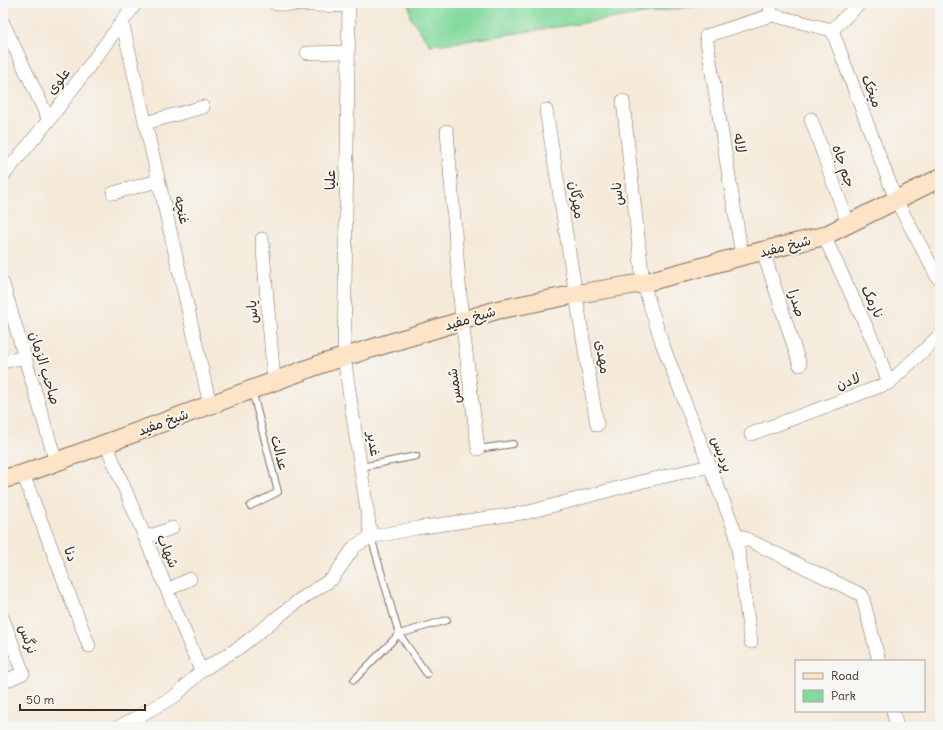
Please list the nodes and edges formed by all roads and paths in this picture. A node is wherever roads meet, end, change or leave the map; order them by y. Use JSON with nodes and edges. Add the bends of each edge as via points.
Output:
{"nodes":[{"id":1,"x":136,"y":3,"type":"edge"},
{"id":2,"x":860,"y":3,"type":"edge"},
{"id":3,"x":276,"y":4,"type":"dead end"},
{"id":4,"x":349,"y":4,"type":"edge"},
{"id":5,"x":770,"y":9,"type":"edge"},
{"id":6,"x":122,"y":22,"type":"junction"},
{"id":7,"x":3,"y":23,"type":"edge"},
{"id":8,"x":832,"y":30,"type":"junction"},
{"id":9,"x":348,"y":52,"type":"junction"},
{"id":10,"x":307,"y":53,"type":"dead end"},
{"id":11,"x":622,"y":101,"type":"dead end"},
{"id":12,"x":204,"y":107,"type":"dead end"},
{"id":13,"x":546,"y":110,"type":"dead end"},
{"id":14,"x":811,"y":119,"type":"dead end"},
{"id":15,"x":49,"y":120,"type":"junction"},
{"id":16,"x":145,"y":123,"type":"junction"},
{"id":17,"x":447,"y":131,"type":"dead end"},
{"id":18,"x":3,"y":176,"type":"edge"},
{"id":19,"x":940,"y":178,"type":"edge"},
{"id":20,"x":158,"y":181,"type":"junction"},
{"id":21,"x":113,"y":193,"type":"dead end"},
{"id":22,"x":896,"y":200,"type":"junction"},
{"id":23,"x":848,"y":224,"type":"junction"},
{"id":24,"x":824,"y":236,"type":"junction"},
{"id":25,"x":262,"y":239,"type":"dead end"},
{"id":26,"x":764,"y":251,"type":"junction"},
{"id":27,"x":742,"y":256,"type":"junction"},
{"id":28,"x":938,"y":278,"type":"dead end"},
{"id":29,"x":643,"y":283,"type":"junction"},
{"id":30,"x":3,"y":284,"type":"edge"},
{"id":31,"x":577,"y":294,"type":"junction"},
{"id":32,"x":462,"y":320,"type":"junction"},
{"id":33,"x":940,"y":335,"type":"edge"},
{"id":34,"x":25,"y":357,"type":"junction"},
{"id":35,"x":344,"y":357,"type":"junction"},
{"id":36,"x":3,"y":362,"type":"edge"},
{"id":37,"x":800,"y":365,"type":"dead end"},
{"id":38,"x":274,"y":381,"type":"junction"},
{"id":39,"x":889,"y":383,"type":"junction"},
{"id":40,"x":252,"y":390,"type":"junction"},
{"id":41,"x":210,"y":405,"type":"junction"},
{"id":42,"x":597,"y":425,"type":"dead end"},
{"id":43,"x":751,"y":434,"type":"dead end"},
{"id":44,"x":106,"y":444,"type":"junction"},
{"id":45,"x":513,"y":444,"type":"dead end"},
{"id":46,"x":478,"y":448,"type":"joint"},
{"id":47,"x":416,"y":456,"type":"dead end"},
{"id":48,"x":56,"y":462,"type":"junction"},
{"id":49,"x":710,"y":466,"type":"junction"},
{"id":50,"x":361,"y":467,"type":"junction"},
{"id":51,"x":23,"y":474,"type":"junction"},
{"id":52,"x":3,"y":479,"type":"edge"},
{"id":53,"x":250,"y":506,"type":"dead end"},
{"id":54,"x":172,"y":528,"type":"dead end"},
{"id":55,"x":736,"y":534,"type":"junction"},
{"id":56,"x":371,"y":537,"type":"junction"},
{"id":57,"x":145,"y":538,"type":"junction"},
{"id":58,"x":190,"y":579,"type":"dead end"},
{"id":59,"x":166,"y":590,"type":"junction"},
{"id":60,"x":3,"y":619,"type":"edge"},
{"id":61,"x":447,"y":620,"type":"dead end"},
{"id":62,"x":399,"y":634,"type":"junction"},
{"id":63,"x":751,"y":642,"type":"dead end"},
{"id":64,"x":89,"y":646,"type":"dead end"},
{"id":65,"x":879,"y":660,"type":"edge"},
{"id":66,"x":201,"y":671,"type":"junction"},
{"id":67,"x":427,"y":674,"type":"dead end"},
{"id":68,"x":354,"y":680,"type":"dead end"},
{"id":69,"x":3,"y":682,"type":"edge"},
{"id":70,"x":893,"y":712,"type":"edge"},
{"id":71,"x":119,"y":727,"type":"edge"},
{"id":72,"x":897,"y":727,"type":"edge"}],
"edges":[{"from":1,"to":6,"type":"street","name":"علوی"},
{"from":2,"to":8,"type":"street"},
{"from":3,"to":4,"type":"street"},
{"from":4,"to":9,"type":"street","name":"علیا"},
{"from":5,"to":8,"type":"street"},
{"from":5,"to":27,"type":"street","name":"لاله","via":[[706,36]]},
{"from":6,"to":15,"type":"street","name":"علوی"},
{"from":6,"to":16,"type":"street","name":"غنچه"},
{"from":7,"to":15,"type":"street"},
{"from":8,"to":22,"type":"street","name":"میخک"},
{"from":9,"to":10,"type":"street"},
{"from":9,"to":35,"type":"street","name":"علیا"},
{"from":11,"to":29,"type":"street","name":"ناس"},
{"from":12,"to":16,"type":"street"},
{"from":13,"to":31,"type":"street","name":"مهرگان"},
{"from":14,"to":23,"type":"street","name":"جم جاه"},
{"from":15,"to":18,"type":"street","name":"علوی"},
{"from":16,"to":20,"type":"street","name":"غنچه"},
{"from":17,"to":32,"type":"street","name":"شمس"},
{"from":19,"to":22,"type":"main road","name":"شیخ مفید"},
{"from":20,"to":21,"type":"street"},
{"from":20,"to":41,"type":"street","name":"غنچه"},
{"from":22,"to":23,"type":"main road","name":"شیخ مفید"},
{"from":22,"to":28,"type":"street","name":"میخک"},
{"from":23,"to":24,"type":"main road","name":"شیخ مفید"},
{"from":24,"to":26,"type":"main road","name":"شیخ مفید"},
{"from":24,"to":39,"type":"street","name":"نارمک","via":[[874,343]]},
{"from":25,"to":38,"type":"street","name":"یاس"},
{"from":26,"to":27,"type":"main road","name":"شیخ مفید"},
{"from":26,"to":37,"type":"street","name":"صدرا"},
{"from":27,"to":29,"type":"main road","name":"شیخ مفید"},
{"from":29,"to":31,"type":"main road","name":"شیخ مفید"},
{"from":29,"to":49,"type":"street","name":"پردیس","via":[[662,343]]},
{"from":30,"to":34,"type":"street","name":"صاحب الزمان"},
{"from":31,"to":32,"type":"main road","name":"شیخ مفید","via":[[496,310]]},
{"from":31,"to":42,"type":"street","name":"مهدی"},
{"from":32,"to":35,"type":"main road","name":"شیخ مفید"},
{"from":32,"to":46,"type":"street","name":"شمس"},
{"from":33,"to":39,"type":"street","name":"لادن"},
{"from":34,"to":36,"type":"street"},
{"from":34,"to":48,"type":"street","name":"صاحب الزمان"},
{"from":35,"to":38,"type":"main road","name":"شیخ مفید"},
{"from":35,"to":50,"type":"street","name":"غدیر"},
{"from":38,"to":40,"type":"main road","name":"شیخ مفید"},
{"from":39,"to":43,"type":"street","name":"لادن"},
{"from":40,"to":41,"type":"main road","name":"شیخ مفید"},
{"from":40,"to":53,"type":"lane","name":"عدالت","via":[[278,492]]},
{"from":41,"to":44,"type":"main road","name":"شیخ مفید"},
{"from":44,"to":48,"type":"main road","name":"شیخ مفید"},
{"from":44,"to":57,"type":"street","name":"شهاب"},
{"from":45,"to":46,"type":"lane"},
{"from":47,"to":50,"type":"lane"},
{"from":48,"to":51,"type":"main road","name":"شیخ مفید"},
{"from":49,"to":55,"type":"street","name":"پردیس"},
{"from":49,"to":56,"type":"street","via":[[529,512]]},
{"from":50,"to":56,"type":"street","name":"غدیر"},
{"from":51,"to":52,"type":"main road","name":"شیخ مفید"},
{"from":51,"to":64,"type":"street","name":"دنا"},
{"from":54,"to":57,"type":"street"},
{"from":55,"to":63,"type":"street","name":"پردیس"},
{"from":55,"to":65,"type":"street","via":[[862,596]]},
{"from":56,"to":62,"type":"lane"},
{"from":56,"to":66,"type":"street","via":[[355,546],[332,579],[298,601],[240,647]]},
{"from":57,"to":59,"type":"street","name":"شهاب"},
{"from":58,"to":59,"type":"street"},
{"from":59,"to":66,"type":"street","name":"شهاب"},
{"from":60,"to":69,"type":"street","name":"نرگس","via":[[23,673]]},
{"from":61,"to":62,"type":"lane"},
{"from":62,"to":67,"type":"lane"},
{"from":62,"to":68,"type":"lane"},
{"from":66,"to":71,"type":"street","via":[[175,696]]},
{"from":70,"to":72,"type":"street"}]}
